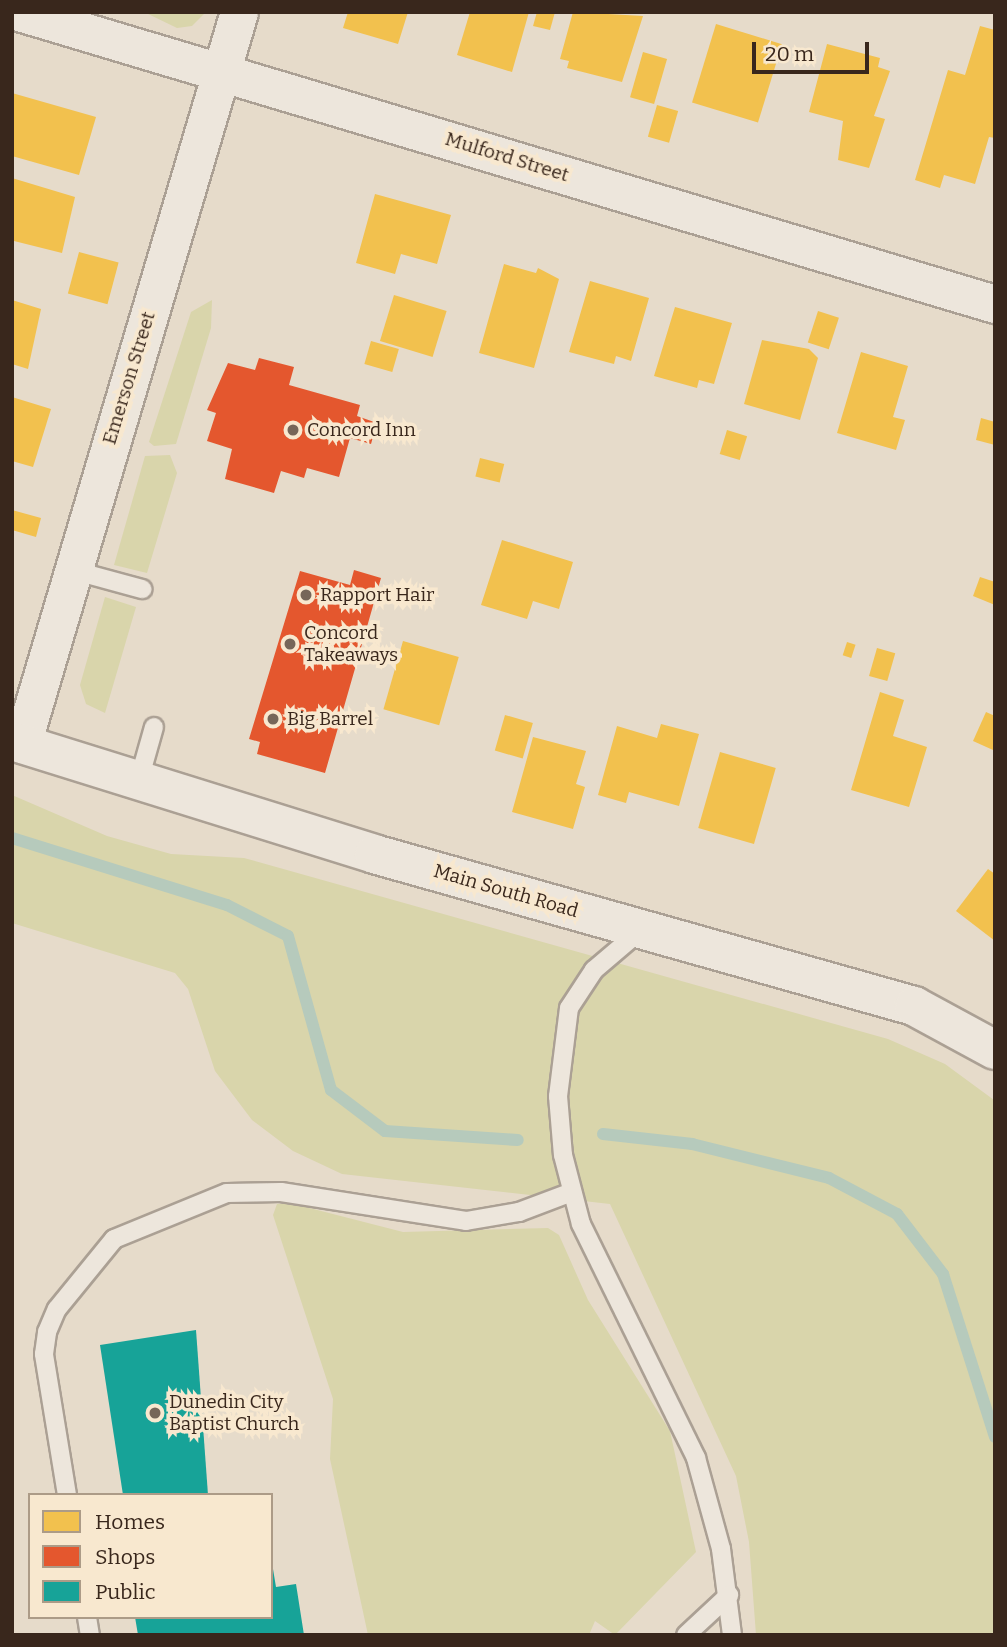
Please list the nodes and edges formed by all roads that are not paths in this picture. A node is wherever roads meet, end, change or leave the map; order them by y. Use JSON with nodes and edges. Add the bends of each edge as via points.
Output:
{"nodes":[{"id":1,"x":19,"y":12,"type":"edge"},
{"id":2,"x":239,"y":12,"type":"edge"},
{"id":3,"x":221,"y":72,"type":"junction"},
{"id":4,"x":995,"y":304,"type":"edge"},
{"id":5,"x":72,"y":570,"type":"junction"},
{"id":6,"x":142,"y":589,"type":"dead end"},
{"id":7,"x":154,"y":727,"type":"dead end"},
{"id":8,"x":17,"y":743,"type":"edge"},
{"id":9,"x":139,"y":780,"type":"junction"},
{"id":10,"x":641,"y":930,"type":"junction"},
{"id":11,"x":995,"y":1050,"type":"edge"},
{"id":12,"x":572,"y":1192,"type":"junction"},
{"id":13,"x":67,"y":1493,"type":"edge"},
{"id":14,"x":729,"y":1595,"type":"junction"},
{"id":15,"x":685,"y":1635,"type":"edge"},
{"id":16,"x":732,"y":1635,"type":"edge"}],
"edges":[{"from":1,"to":3,"type":"street","name":"Mulford Street"},
{"from":2,"to":3,"type":"street","name":"Emerson Street"},
{"from":3,"to":4,"type":"street","name":"Mulford Street"},
{"from":3,"to":5,"type":"street","name":"Emerson Street"},
{"from":5,"to":6,"type":"lane"},
{"from":5,"to":8,"type":"street","name":"Emerson Street"},
{"from":7,"to":9,"type":"lane"},
{"from":8,"to":9,"type":"main road","name":"Main South Road"},
{"from":9,"to":10,"type":"main road","name":"Main South Road"},
{"from":10,"to":11,"type":"main road","name":"Main South Road","via":[[914,1006]]},
{"from":10,"to":12,"type":"lane","via":[[594,970],[569,1008],[558,1096]]},
{"from":12,"to":13,"type":"lane","via":[[519,1212],[466,1221],[281,1192],[227,1193],[114,1240],[57,1309],[47,1332],[44,1354]]},
{"from":12,"to":14,"type":"lane","via":[[580,1224],[696,1458]]},
{"from":14,"to":15,"type":"lane"},
{"from":14,"to":16,"type":"lane"}]}
